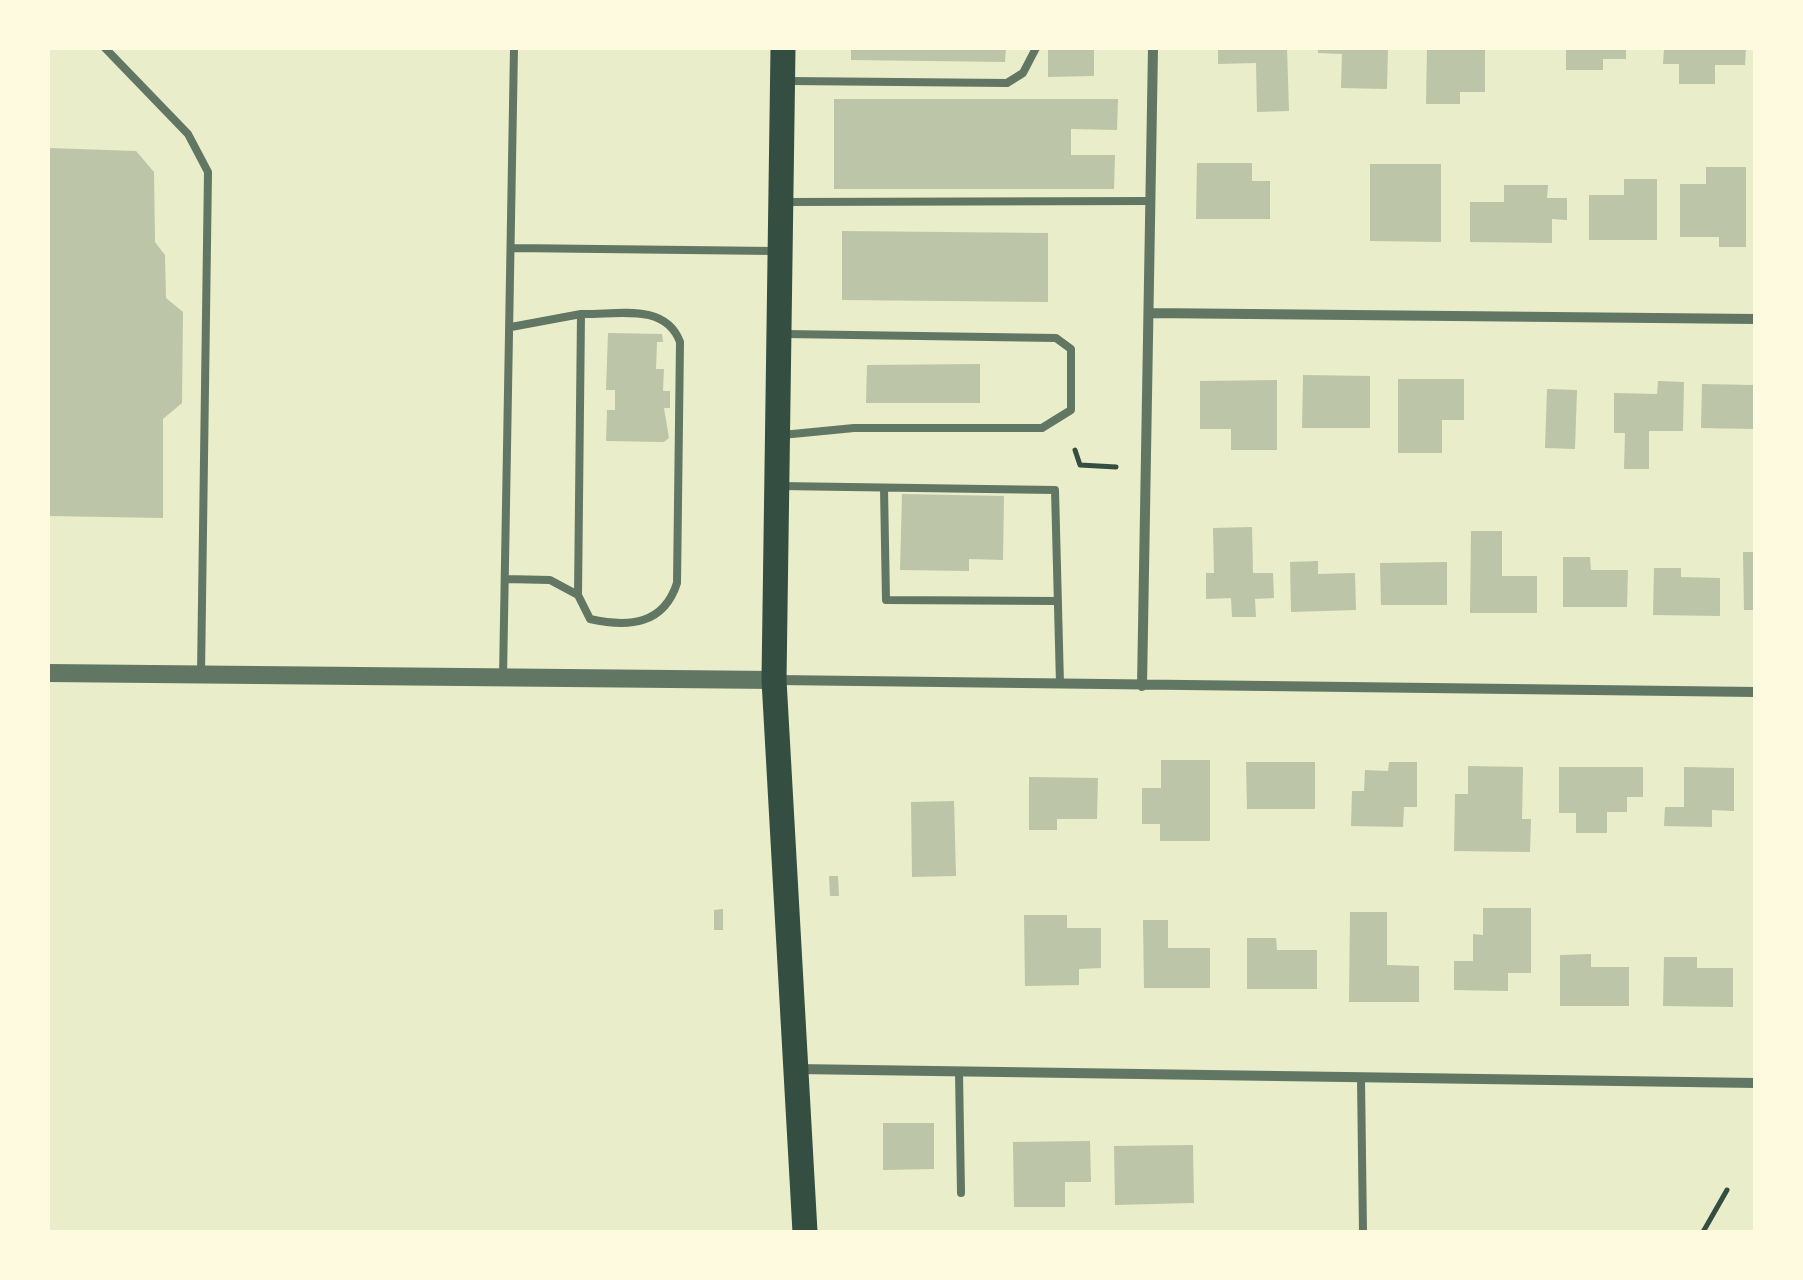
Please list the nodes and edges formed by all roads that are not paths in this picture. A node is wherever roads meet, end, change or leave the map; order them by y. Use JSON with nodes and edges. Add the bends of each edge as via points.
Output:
{"nodes":[{"id":1,"x":105,"y":48,"type":"edge"},
{"id":2,"x":514,"y":48,"type":"edge"},
{"id":3,"x":783,"y":48,"type":"edge"},
{"id":4,"x":1036,"y":48,"type":"edge"},
{"id":5,"x":1153,"y":48,"type":"edge"},
{"id":6,"x":782,"y":81,"type":"junction"},
{"id":7,"x":1151,"y":200,"type":"junction"},
{"id":8,"x":780,"y":202,"type":"junction"},
{"id":9,"x":513,"y":248,"type":"junction"},
{"id":10,"x":780,"y":251,"type":"junction"},
{"id":11,"x":1149,"y":313,"type":"junction"},
{"id":12,"x":580,"y":314,"type":"junction"},
{"id":13,"x":1756,"y":320,"type":"edge"},
{"id":14,"x":511,"y":327,"type":"junction"},
{"id":15,"x":779,"y":334,"type":"junction"},
{"id":16,"x":777,"y":436,"type":"junction"},
{"id":17,"x":778,"y":486,"type":"junction"},
{"id":18,"x":884,"y":488,"type":"junction"},
{"id":19,"x":506,"y":580,"type":"junction"},
{"id":20,"x":578,"y":595,"type":"junction"},
{"id":21,"x":1058,"y":601,"type":"junction"},
{"id":22,"x":48,"y":672,"type":"edge"},
{"id":23,"x":201,"y":674,"type":"junction"},
{"id":24,"x":503,"y":677,"type":"junction"},
{"id":25,"x":774,"y":680,"type":"junction"},
{"id":26,"x":1060,"y":684,"type":"junction"},
{"id":27,"x":1142,"y":686,"type":"junction"},
{"id":28,"x":1756,"y":692,"type":"edge"},
{"id":29,"x":796,"y":1069,"type":"junction"},
{"id":30,"x":959,"y":1072,"type":"junction"},
{"id":31,"x":1361,"y":1079,"type":"junction"},
{"id":32,"x":1756,"y":1083,"type":"edge"},
{"id":33,"x":961,"y":1193,"type":"dead end"},
{"id":34,"x":805,"y":1232,"type":"edge"},
{"id":35,"x":1363,"y":1232,"type":"edge"}],
"edges":[{"from":1,"to":23,"type":"lane","via":[[188,134],[208,172]]},
{"from":2,"to":9,"type":"lane"},
{"from":3,"to":6,"type":"main road"},
{"from":4,"to":6,"type":"lane","via":[[1023,73],[1007,83]]},
{"from":5,"to":7,"type":"street"},
{"from":6,"to":8,"type":"main road"},
{"from":7,"to":8,"type":"lane"},
{"from":7,"to":11,"type":"street"},
{"from":8,"to":10,"type":"main road"},
{"from":9,"to":10,"type":"lane"},
{"from":9,"to":14,"type":"lane"},
{"from":10,"to":15,"type":"main road"},
{"from":11,"to":13,"type":"street"},
{"from":11,"to":27,"type":"street"},
{"from":12,"to":14,"type":"lane"},
{"from":12,"to":20,"type":"lane"},
{"from":12,"to":20,"type":"lane","via":[[652,315],[675,328],[680,342],[672,599],[660,615],[643,622],[606,623],[590,619]]},
{"from":14,"to":19,"type":"lane"},
{"from":15,"to":16,"type":"main road"},
{"from":15,"to":16,"type":"lane","via":[[1056,338],[1072,350],[1071,410],[1042,428],[854,428]]},
{"from":16,"to":17,"type":"main road"},
{"from":17,"to":18,"type":"lane"},
{"from":17,"to":25,"type":"main road"},
{"from":18,"to":21,"type":"lane","via":[[1055,490]]},
{"from":18,"to":21,"type":"lane","via":[[886,600]]},
{"from":19,"to":20,"type":"lane","via":[[550,580]]},
{"from":19,"to":24,"type":"lane"},
{"from":21,"to":26,"type":"lane"},
{"from":22,"to":23,"type":"street"},
{"from":23,"to":24,"type":"street"},
{"from":24,"to":25,"type":"street"},
{"from":25,"to":26,"type":"street"},
{"from":25,"to":29,"type":"main road"},
{"from":26,"to":27,"type":"street"},
{"from":27,"to":28,"type":"street"},
{"from":29,"to":30,"type":"street"},
{"from":29,"to":34,"type":"main road"},
{"from":30,"to":31,"type":"street"},
{"from":30,"to":33,"type":"lane"},
{"from":31,"to":32,"type":"street"},
{"from":31,"to":35,"type":"lane"}]}
